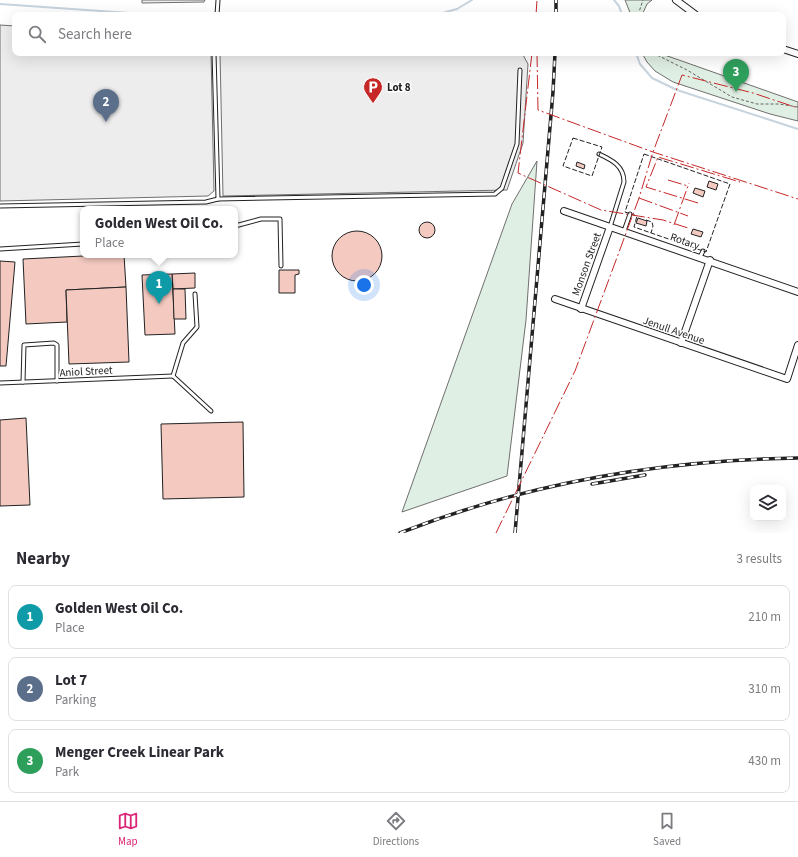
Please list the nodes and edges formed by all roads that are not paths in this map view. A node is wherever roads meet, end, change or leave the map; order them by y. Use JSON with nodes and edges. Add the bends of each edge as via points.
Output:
{"nodes":[{"id":1,"x":218,"y":0,"type":"edge"},
{"id":2,"x":676,"y":0,"type":"edge"},
{"id":3,"x":218,"y":12,"type":"edge"},
{"id":4,"x":692,"y":12,"type":"edge"},
{"id":5,"x":786,"y":50,"type":"edge"},
{"id":6,"x":798,"y":53,"type":"edge"},
{"id":7,"x":214,"y":56,"type":"edge"},
{"id":8,"x":520,"y":70,"type":"dead end"},
{"id":9,"x":599,"y":154,"type":"dead end"},
{"id":10,"x":218,"y":200,"type":"junction"},
{"id":11,"x":0,"y":206,"type":"edge"},
{"id":12,"x":564,"y":211,"type":"dead end"},
{"id":13,"x":630,"y":214,"type":"dead end"},
{"id":14,"x":238,"y":225,"type":"edge"},
{"id":15,"x":610,"y":227,"type":"junction"},
{"id":16,"x":624,"y":231,"type":"junction"},
{"id":17,"x":80,"y":244,"type":"edge"},
{"id":18,"x":0,"y":249,"type":"edge"},
{"id":19,"x":710,"y":260,"type":"junction"},
{"id":20,"x":281,"y":266,"type":"dead end"},
{"id":21,"x":798,"y":292,"type":"edge"},
{"id":22,"x":195,"y":294,"type":"dead end"},
{"id":23,"x":555,"y":299,"type":"dead end"},
{"id":24,"x":581,"y":309,"type":"junction"},
{"id":25,"x":681,"y":343,"type":"junction"},
{"id":26,"x":798,"y":345,"type":"edge"},
{"id":27,"x":173,"y":376,"type":"junction"},
{"id":28,"x":57,"y":381,"type":"junction"},
{"id":29,"x":23,"y":382,"type":"junction"},
{"id":30,"x":0,"y":383,"type":"edge"},
{"id":31,"x":211,"y":412,"type":"dead end"}],
"edges":[{"from":1,"to":3,"type":"lane"},
{"from":2,"to":4,"type":"street"},
{"from":5,"to":6,"type":"street"},
{"from":7,"to":10,"type":"lane"},
{"from":8,"to":10,"type":"lane","via":[[517,144],[502,188],[495,194]]},
{"from":9,"to":15,"type":"lane","via":[[611,159],[624,175]]},
{"from":10,"to":11,"type":"lane"},
{"from":12,"to":15,"type":"street","name":"Rotary"},
{"from":13,"to":16,"type":"lane"},
{"from":14,"to":20,"type":"lane","via":[[261,219],[280,219]]},
{"from":15,"to":16,"type":"street","name":"Rotary"},
{"from":15,"to":24,"type":"street","name":"Monson Street"},
{"from":16,"to":19,"type":"street","name":"Rotary","via":[[701,254]]},
{"from":17,"to":18,"type":"lane"},
{"from":19,"to":21,"type":"street","name":"Rotary"},
{"from":19,"to":25,"type":"street"},
{"from":22,"to":27,"type":"lane","via":[[197,326],[182,343]]},
{"from":23,"to":24,"type":"street","name":"Jenull Avenue"},
{"from":24,"to":25,"type":"street","name":"Jenull Avenue"},
{"from":25,"to":26,"type":"street","name":"Jenull Avenue","via":[[787,379]]},
{"from":27,"to":28,"type":"lane","name":"Aniol Street"},
{"from":27,"to":31,"type":"lane"},
{"from":28,"to":29,"type":"lane","name":"Aniol Street"},
{"from":28,"to":29,"type":"lane","via":[[57,346],[54,343],[24,345]]},
{"from":29,"to":30,"type":"lane","name":"Aniol Street"}]}
